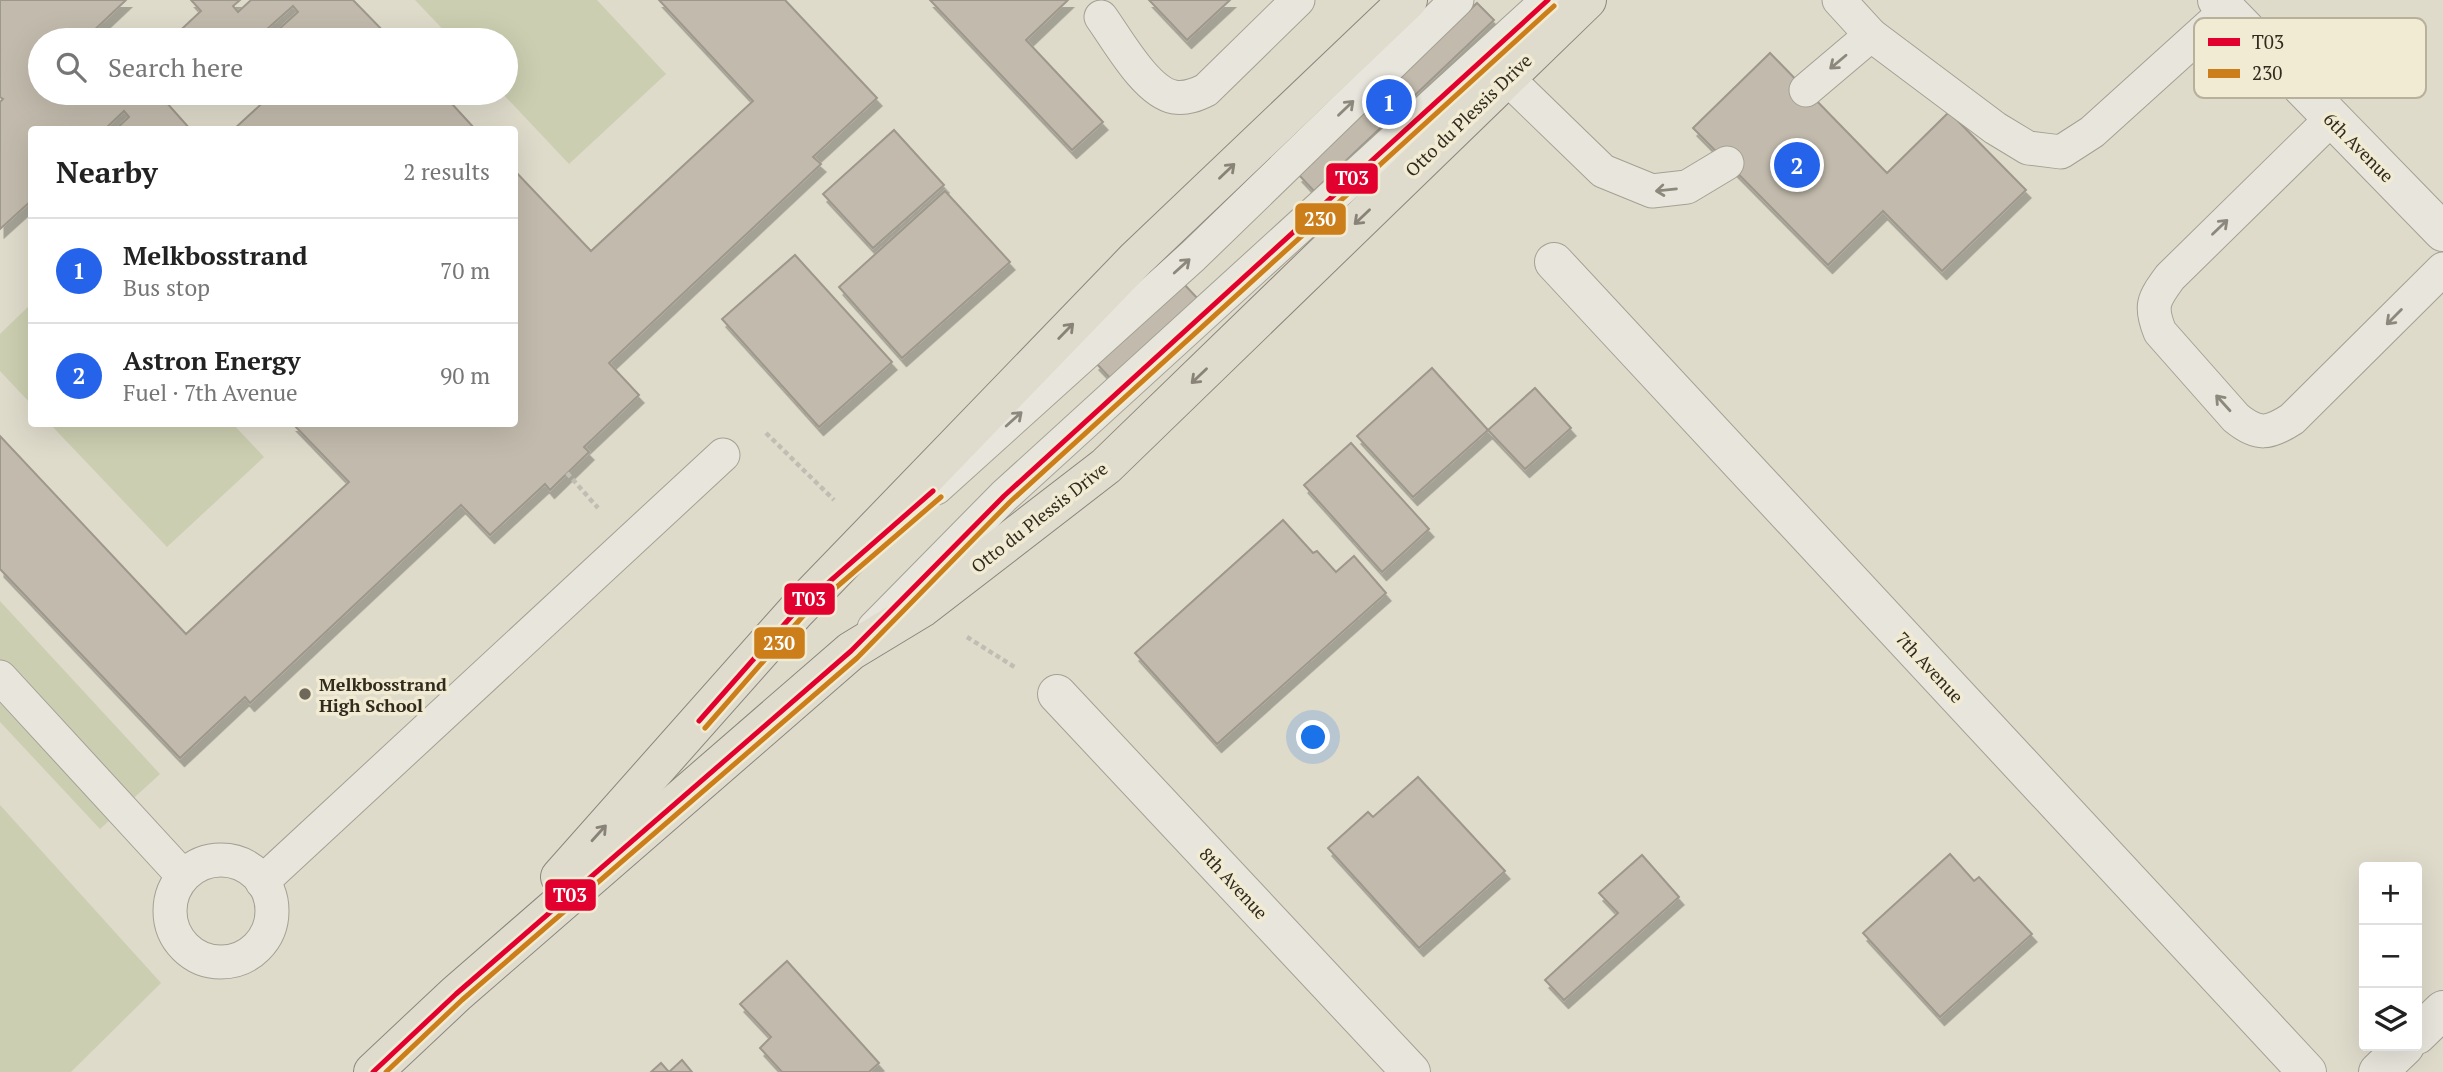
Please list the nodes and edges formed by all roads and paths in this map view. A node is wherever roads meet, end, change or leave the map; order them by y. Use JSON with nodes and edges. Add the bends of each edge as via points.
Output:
{"nodes":[{"id":1,"x":1298,"y":0,"type":"edge"},
{"id":2,"x":1408,"y":0,"type":"edge"},
{"id":3,"x":1457,"y":0,"type":"edge"},
{"id":4,"x":1548,"y":0,"type":"edge"},
{"id":5,"x":1587,"y":0,"type":"edge"},
{"id":6,"x":1839,"y":0,"type":"edge"},
{"id":7,"x":2222,"y":5,"type":"edge"},
{"id":8,"x":1101,"y":17,"type":"dead end"},
{"id":9,"x":2209,"y":18,"type":"edge"},
{"id":10,"x":2234,"y":18,"type":"edge"},
{"id":11,"x":2194,"y":32,"type":"edge"},
{"id":12,"x":1871,"y":34,"type":"junction"},
{"id":13,"x":1507,"y":78,"type":"junction"},
{"id":14,"x":1805,"y":90,"type":"dead end"},
{"id":15,"x":2311,"y":98,"type":"edge"},
{"id":16,"x":2331,"y":119,"type":"junction"},
{"id":17,"x":1727,"y":163,"type":"dead end"},
{"id":18,"x":2443,"y":232,"type":"edge"},
{"id":19,"x":1554,"y":262,"type":"dead end"},
{"id":20,"x":2443,"y":270,"type":"edge"},
{"id":21,"x":723,"y":456,"type":"joint"},
{"id":22,"x":869,"y":536,"type":"junction"},
{"id":23,"x":922,"y":608,"type":"junction"},
{"id":24,"x":797,"y":610,"type":"junction"},
{"id":25,"x":851,"y":651,"type":"junction"},
{"id":26,"x":0,"y":677,"type":"edge"},
{"id":27,"x":1057,"y":694,"type":"joint"},
{"id":28,"x":183,"y":876,"type":"junction"},
{"id":29,"x":262,"y":882,"type":"junction"},
{"id":30,"x":456,"y":994,"type":"junction"},
{"id":31,"x":2443,"y":1010,"type":"edge"},
{"id":32,"x":2422,"y":1030,"type":"edge"},
{"id":33,"x":2401,"y":1051,"type":"edge"},
{"id":34,"x":373,"y":1072,"type":"edge"},
{"id":35,"x":1410,"y":1072,"type":"edge"},
{"id":36,"x":2307,"y":1072,"type":"edge"},
{"id":37,"x":2378,"y":1072,"type":"edge"}],
"edges":[{"from":1,"to":8,"type":"lane","via":[[1206,90],[1191,97],[1172,97],[1149,83]]},
{"from":22,"to":2,"type":"main road","name":"Otto du Plessis Drive","one_way":true,"via":[[1136,259]]},
{"from":24,"to":3,"type":"lane","one_way":true,"via":[[1194,256]]},
{"from":4,"to":25,"type":"lane","via":[[1004,496]]},
{"from":5,"to":13,"type":"main road","name":"Otto du Plessis Drive"},
{"from":6,"to":12,"type":"lane"},
{"from":7,"to":9,"type":"lane"},
{"from":7,"to":10,"type":"street","name":"6th Avenue"},
{"from":11,"to":12,"type":"lane","via":[[2092,132],[2061,152],[2028,148],[1995,128]]},
{"from":12,"to":14,"type":"lane","one_way":true},
{"from":17,"to":13,"type":"lane","one_way":true,"via":[[1687,187],[1652,191],[1603,172]]},
{"from":13,"to":23,"type":"main road","name":"Otto du Plessis Drive","one_way":true,"via":[[1106,466]]},
{"from":15,"to":16,"type":"street","name":"6th Avenue"},
{"from":16,"to":18,"type":"street","name":"6th Avenue"},
{"from":20,"to":16,"type":"lane","one_way":true,"via":[[2292,419],[2275,430],[2248,429],[2160,332],[2153,304],[2170,276]]},
{"from":19,"to":36,"type":"street","name":"7th Avenue"},
{"from":21,"to":22,"type":"path","via":[[750,433],[769,433]]},
{"from":21,"to":29,"type":"lane"},
{"from":22,"to":24,"type":"main road","name":"Otto du Plessis Drive"},
{"from":23,"to":25,"type":"main road","name":"Otto du Plessis Drive"},
{"from":23,"to":27,"type":"path"},
{"from":30,"to":24,"type":"main road","name":"Otto du Plessis Drive","one_way":true},
{"from":25,"to":30,"type":"main road","name":"Otto du Plessis Drive"},
{"from":26,"to":28,"type":"lane"},
{"from":27,"to":35,"type":"street","name":"8th Avenue"},
{"from":28,"to":29,"type":"lane","via":[[203,863],[228,860],[251,869]]},
{"from":28,"to":29,"type":"lane","via":[[170,898],[170,923],[182,945],[202,960],[227,963],[250,954],[267,936],[273,913],[268,888]]},
{"from":30,"to":34,"type":"main road","name":"Otto du Plessis Drive"},
{"from":31,"to":32,"type":"street"},
{"from":33,"to":37,"type":"street"}]}
